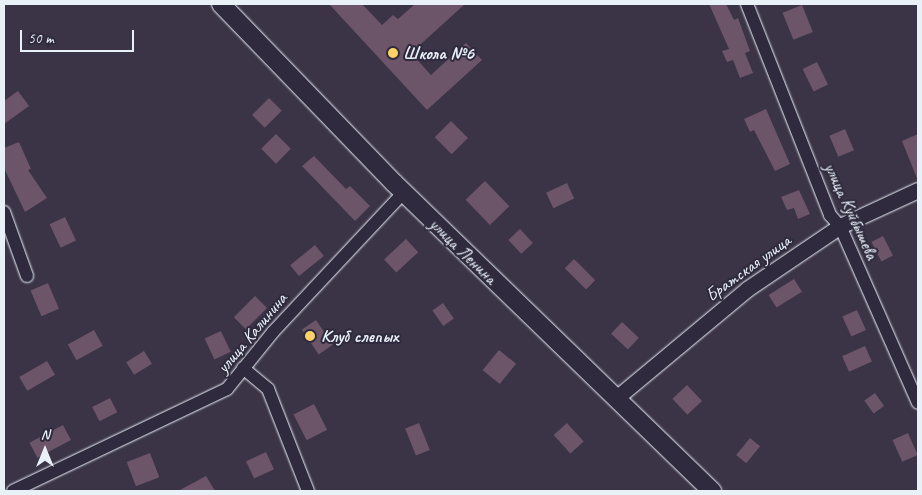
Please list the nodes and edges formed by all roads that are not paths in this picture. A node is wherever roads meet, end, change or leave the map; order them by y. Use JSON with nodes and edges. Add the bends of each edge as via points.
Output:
{"nodes":[{"id":1,"x":221,"y":4,"type":"edge"},
{"id":2,"x":747,"y":4,"type":"edge"},
{"id":3,"x":918,"y":190,"type":"edge"},
{"id":4,"x":404,"y":192,"type":"junction"},
{"id":5,"x":4,"y":212,"type":"edge"},
{"id":6,"x":840,"y":226,"type":"junction"},
{"id":7,"x":27,"y":276,"type":"dead end"},
{"id":8,"x":243,"y":368,"type":"junction"},
{"id":9,"x":615,"y":399,"type":"junction"},
{"id":10,"x":918,"y":403,"type":"edge"},
{"id":11,"x":13,"y":491,"type":"edge"},
{"id":12,"x":308,"y":491,"type":"edge"},
{"id":13,"x":712,"y":491,"type":"edge"}],
"edges":[{"from":1,"to":4,"type":"main road","name":"улица Ленина"},
{"from":2,"to":6,"type":"street","name":"улица Куйбышева","via":[[830,215]]},
{"from":3,"to":6,"type":"street","name":"Братская улица"},
{"from":4,"to":8,"type":"street","name":"улица Калинина"},
{"from":4,"to":9,"type":"main road","name":"улица Ленина"},
{"from":5,"to":7,"type":"street"},
{"from":6,"to":9,"type":"street","name":"Братская улица","via":[[747,289]]},
{"from":6,"to":10,"type":"street","name":"улица Куйбышева"},
{"from":8,"to":11,"type":"street","name":"улица Калинина","via":[[227,389]]},
{"from":8,"to":12,"type":"street","via":[[268,389]]},
{"from":9,"to":13,"type":"main road","name":"улица Ленина"}]}
